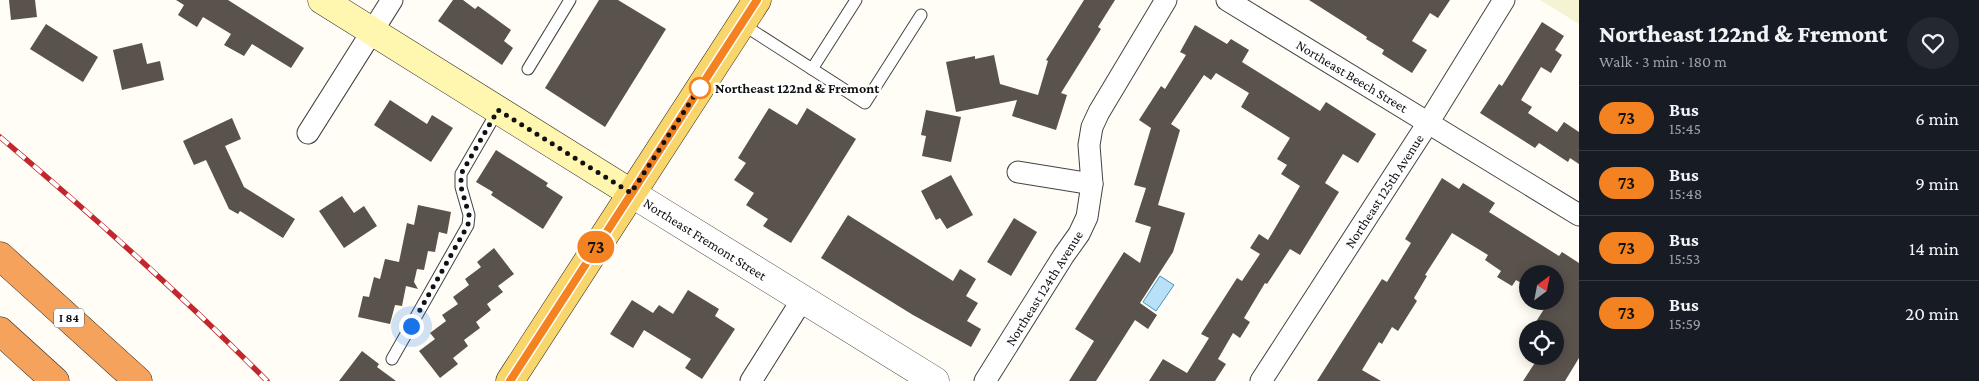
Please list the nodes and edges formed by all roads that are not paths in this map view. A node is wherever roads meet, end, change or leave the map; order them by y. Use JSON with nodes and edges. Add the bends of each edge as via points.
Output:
{"nodes":[{"id":1,"x":322,"y":0,"type":"edge"},
{"id":2,"x":392,"y":0,"type":"edge"},
{"id":3,"x":570,"y":0,"type":"edge"},
{"id":4,"x":757,"y":0,"type":"edge"},
{"id":5,"x":856,"y":0,"type":"edge"},
{"id":6,"x":1166,"y":0,"type":"edge"},
{"id":7,"x":1227,"y":0,"type":"edge"},
{"id":8,"x":1504,"y":0,"type":"edge"},
{"id":9,"x":921,"y":14,"type":"dead end"},
{"id":10,"x":742,"y":24,"type":"junction"},
{"id":11,"x":373,"y":32,"type":"junction"},
{"id":12,"x":528,"y":68,"type":"dead end"},
{"id":13,"x":812,"y":69,"type":"junction"},
{"id":14,"x":498,"y":110,"type":"junction"},
{"id":15,"x":1428,"y":123,"type":"junction"},
{"id":16,"x":308,"y":133,"type":"dead end"},
{"id":17,"x":1018,"y":172,"type":"dead end"},
{"id":18,"x":1092,"y":184,"type":"junction"},
{"id":19,"x":631,"y":193,"type":"junction"},
{"id":20,"x":1579,"y":215,"type":"edge"},
{"id":21,"x":0,"y":256,"type":"edge"},
{"id":22,"x":802,"y":300,"type":"junction"},
{"id":23,"x":0,"y":331,"type":"edge"},
{"id":24,"x":0,"y":343,"type":"edge"},
{"id":25,"x":392,"y":359,"type":"dead end"},
{"id":26,"x":37,"y":381,"type":"edge"},
{"id":27,"x":55,"y":381,"type":"edge"},
{"id":28,"x":138,"y":381,"type":"edge"},
{"id":29,"x":510,"y":381,"type":"edge"},
{"id":30,"x":751,"y":381,"type":"edge"},
{"id":31,"x":935,"y":381,"type":"edge"},
{"id":32,"x":985,"y":381,"type":"edge"},
{"id":33,"x":1261,"y":381,"type":"edge"}],
"edges":[{"from":1,"to":11,"type":"main road","name":"Northeast Fremont Street"},
{"from":2,"to":11,"type":"street"},
{"from":3,"to":12,"type":"lane"},
{"from":4,"to":10,"type":"main road"},
{"from":5,"to":13,"type":"lane"},
{"from":6,"to":18,"type":"street","name":"Northeast 124th Avenue","via":[[1092,127],[1089,145]]},
{"from":7,"to":15,"type":"street","name":"Northeast Beech Street"},
{"from":8,"to":15,"type":"street","name":"Northeast 125th Avenue"},
{"from":9,"to":13,"type":"lane","via":[[865,103]]},
{"from":10,"to":13,"type":"lane"},
{"from":10,"to":19,"type":"main road"},
{"from":11,"to":14,"type":"main road","name":"Northeast Fremont Street"},
{"from":11,"to":16,"type":"street"},
{"from":14,"to":19,"type":"main road","name":"Northeast Fremont Street"},
{"from":14,"to":25,"type":"lane","via":[[461,174],[468,225]]},
{"from":15,"to":20,"type":"street","name":"Northeast Beech Street"},
{"from":15,"to":33,"type":"street","name":"Northeast 125th Avenue"},
{"from":17,"to":18,"type":"street"},
{"from":18,"to":32,"type":"street","name":"Northeast 124th Avenue","via":[[1088,217],[1079,234]]},
{"from":19,"to":22,"type":"street","name":"Northeast Fremont Street"},
{"from":19,"to":29,"type":"main road"},
{"from":21,"to":28,"type":"highway","number":"I 84"},
{"from":22,"to":30,"type":"street"},
{"from":22,"to":31,"type":"street","name":"Northeast Fremont Street"},
{"from":23,"to":27,"type":"highway"},
{"from":24,"to":26,"type":"highway"}]}
